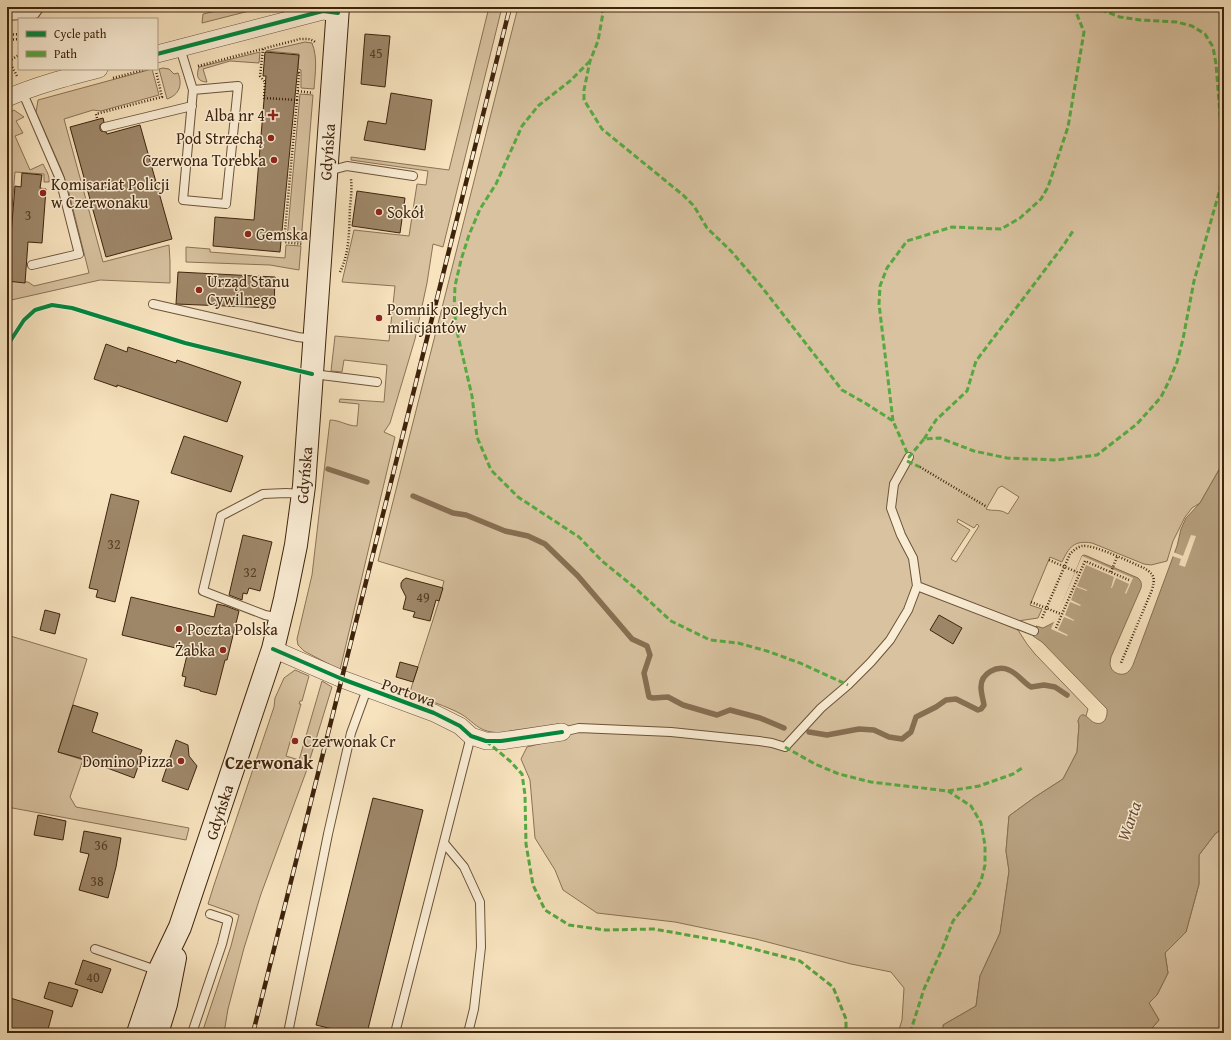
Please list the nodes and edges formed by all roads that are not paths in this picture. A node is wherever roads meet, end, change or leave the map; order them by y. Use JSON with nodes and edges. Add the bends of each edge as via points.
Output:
{"nodes":[{"id":1,"x":40,"y":7,"type":"edge"},
{"id":2,"x":338,"y":10,"type":"edge"},
{"id":3,"x":7,"y":16,"type":"edge"},
{"id":4,"x":180,"y":48,"type":"junction"},
{"id":5,"x":158,"y":54,"type":"edge"},
{"id":6,"x":95,"y":70,"type":"edge"},
{"id":7,"x":15,"y":89,"type":"edge"},
{"id":8,"x":193,"y":90,"type":"junction"},
{"id":9,"x":192,"y":106,"type":"junction"},
{"id":10,"x":105,"y":127,"type":"dead end"},
{"id":11,"x":326,"y":171,"type":"junction"},
{"id":12,"x":413,"y":176,"type":"dead end"},
{"id":13,"x":32,"y":265,"type":"dead end"},
{"id":14,"x":153,"y":304,"type":"dead end"},
{"id":15,"x":314,"y":339,"type":"junction"},
{"id":16,"x":312,"y":374,"type":"junction"},
{"id":17,"x":377,"y":382,"type":"dead end"},
{"id":18,"x":909,"y":457,"type":"dead end"},
{"id":19,"x":303,"y":494,"type":"junction"},
{"id":20,"x":917,"y":586,"type":"junction"},
{"id":21,"x":280,"y":618,"type":"junction"},
{"id":22,"x":1034,"y":631,"type":"dead end"},
{"id":23,"x":273,"y":649,"type":"junction"},
{"id":24,"x":367,"y":689,"type":"junction"},
{"id":25,"x":562,"y":732,"type":"joint"},
{"id":26,"x":471,"y":736,"type":"junction"},
{"id":27,"x":444,"y":843,"type":"junction"},
{"id":28,"x":210,"y":914,"type":"dead end"},
{"id":29,"x":95,"y":949,"type":"dead end"},
{"id":30,"x":166,"y":972,"type":"junction"},
{"id":31,"x":138,"y":1033,"type":"edge"},
{"id":32,"x":157,"y":1033,"type":"edge"},
{"id":33,"x":192,"y":1033,"type":"edge"},
{"id":34,"x":288,"y":1033,"type":"edge"},
{"id":35,"x":395,"y":1033,"type":"edge"},
{"id":36,"x":468,"y":1033,"type":"edge"}],
"edges":[{"from":1,"to":3,"type":"lane","via":[[35,14]]},
{"from":2,"to":4,"type":"street","via":[[323,11]]},
{"from":2,"to":11,"type":"main road","name":"Gdyńska"},
{"from":4,"to":5,"type":"street"},
{"from":4,"to":8,"type":"lane"},
{"from":6,"to":7,"type":"street"},
{"from":7,"to":13,"type":"lane","via":[[60,179],[79,254]]},
{"from":8,"to":9,"type":"lane"},
{"from":8,"to":9,"type":"lane","via":[[238,86],[226,204],[183,200]]},
{"from":9,"to":10,"type":"lane"},
{"from":11,"to":12,"type":"lane","via":[[347,166]]},
{"from":11,"to":15,"type":"main road","name":"Gdyńska"},
{"from":14,"to":15,"type":"lane"},
{"from":15,"to":16,"type":"main road","name":"Gdyńska"},
{"from":16,"to":17,"type":"lane"},
{"from":16,"to":19,"type":"main road","name":"Gdyńska"},
{"from":18,"to":20,"type":"lane","via":[[894,484],[891,508],[913,558]]},
{"from":19,"to":21,"type":"main road","name":"Gdyńska","via":[[296,545]]},
{"from":19,"to":21,"type":"lane","via":[[263,494],[221,516],[203,591],[265,615]]},
{"from":20,"to":22,"type":"lane"},
{"from":20,"to":25,"type":"lane","via":[[908,610],[890,640],[785,747],[759,741],[671,732],[578,728]]},
{"from":21,"to":23,"type":"main road","name":"Gdyńska"},
{"from":23,"to":24,"type":"street","name":"Portowa"},
{"from":23,"to":30,"type":"main road","name":"Gdyńska"},
{"from":24,"to":26,"type":"street","name":"Portowa","via":[[434,713],[460,726]]},
{"from":24,"to":34,"type":"lane","via":[[351,733]]},
{"from":25,"to":26,"type":"street","name":"Portowa","via":[[501,741],[486,741]]},
{"from":26,"to":27,"type":"lane"},
{"from":27,"to":35,"type":"lane"},
{"from":27,"to":36,"type":"lane","via":[[464,867],[480,902],[480,947],[474,1009]]},
{"from":28,"to":33,"type":"lane","via":[[228,920]]},
{"from":29,"to":30,"type":"lane"},
{"from":30,"to":31,"type":"main road","name":"Gdyńska"},
{"from":30,"to":32,"type":"main road","name":"Gdyńska","via":[[166,1004]]}]}
